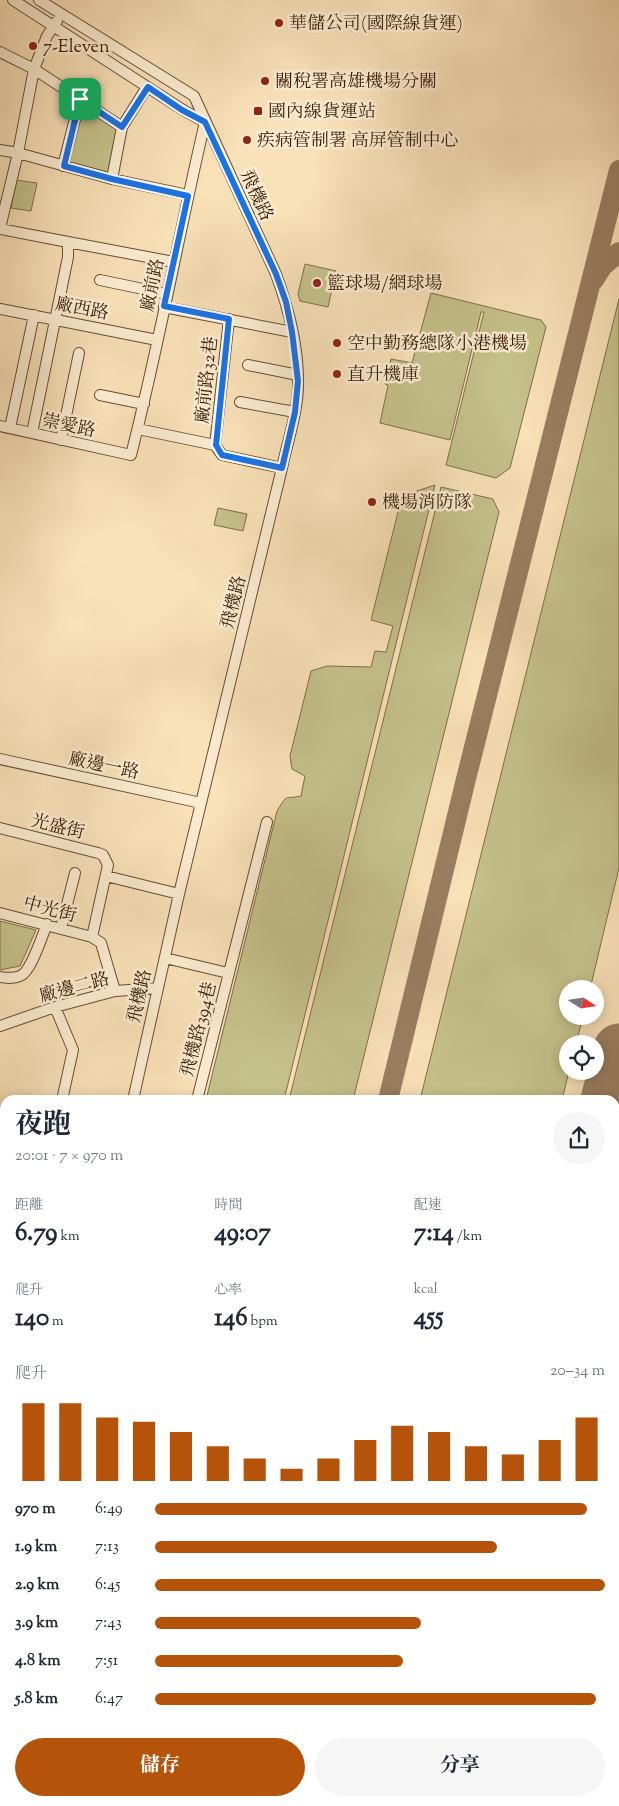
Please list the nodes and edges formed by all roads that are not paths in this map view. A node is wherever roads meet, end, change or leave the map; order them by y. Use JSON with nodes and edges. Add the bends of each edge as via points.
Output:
{"nodes":[{"id":1,"x":13,"y":0,"type":"edge"},
{"id":2,"x":39,"y":0,"type":"edge"},
{"id":3,"x":61,"y":14,"type":"junction"},
{"id":4,"x":54,"y":26,"type":"junction"},
{"id":5,"x":0,"y":52,"type":"edge"},
{"id":6,"x":34,"y":69,"type":"junction"},
{"id":7,"x":148,"y":87,"type":"junction"},
{"id":8,"x":80,"y":99,"type":"junction"},
{"id":9,"x":205,"y":122,"type":"junction"},
{"id":10,"x":122,"y":127,"type":"junction"},
{"id":11,"x":0,"y":150,"type":"edge"},
{"id":12,"x":18,"y":153,"type":"junction"},
{"id":13,"x":64,"y":166,"type":"junction"},
{"id":14,"x":112,"y":179,"type":"junction"},
{"id":15,"x":188,"y":196,"type":"junction"},
{"id":16,"x":0,"y":229,"type":"edge"},
{"id":17,"x":68,"y":242,"type":"junction"},
{"id":18,"x":174,"y":262,"type":"junction"},
{"id":19,"x":100,"y":280,"type":"dead end"},
{"id":20,"x":167,"y":294,"type":"junction"},
{"id":21,"x":164,"y":306,"type":"junction"},
{"id":22,"x":0,"y":309,"type":"edge"},
{"id":23,"x":34,"y":316,"type":"junction"},
{"id":24,"x":229,"y":319,"type":"junction"},
{"id":25,"x":55,"y":320,"type":"junction"},
{"id":26,"x":292,"y":332,"type":"junction"},
{"id":27,"x":157,"y":340,"type":"junction"},
{"id":28,"x":79,"y":353,"type":"dead end"},
{"id":29,"x":248,"y":365,"type":"dead end"},
{"id":30,"x":298,"y":375,"type":"junction"},
{"id":31,"x":100,"y":395,"type":"dead end"},
{"id":32,"x":240,"y":402,"type":"dead end"},
{"id":33,"x":144,"y":404,"type":"junction"},
{"id":34,"x":295,"y":412,"type":"junction"},
{"id":35,"x":5,"y":427,"type":"edge"},
{"id":36,"x":138,"y":429,"type":"junction"},
{"id":37,"x":32,"y":433,"type":"junction"},
{"id":38,"x":61,"y":440,"type":"junction"},
{"id":39,"x":216,"y":445,"type":"junction"},
{"id":40,"x":131,"y":455,"type":"joint"},
{"id":41,"x":282,"y":468,"type":"junction"},
{"id":42,"x":0,"y":759,"type":"edge"},
{"id":43,"x":201,"y":803,"type":"junction"},
{"id":44,"x":267,"y":822,"type":"dead end"},
{"id":45,"x":0,"y":828,"type":"edge"},
{"id":46,"x":75,"y":873,"type":"dead end"},
{"id":47,"x":106,"y":876,"type":"junction"},
{"id":48,"x":179,"y":894,"type":"junction"},
{"id":49,"x":0,"y":913,"type":"edge"},
{"id":50,"x":47,"y":924,"type":"junction"},
{"id":51,"x":61,"y":928,"type":"junction"},
{"id":52,"x":92,"y":937,"type":"junction"},
{"id":53,"x":164,"y":958,"type":"junction"},
{"id":54,"x":228,"y":973,"type":"junction"},
{"id":55,"x":0,"y":977,"type":"edge"},
{"id":56,"x":158,"y":988,"type":"junction"},
{"id":57,"x":115,"y":991,"type":"junction"},
{"id":58,"x":55,"y":1007,"type":"junction"},
{"id":59,"x":0,"y":1026,"type":"edge"},
{"id":60,"x":63,"y":1095,"type":"edge"},
{"id":61,"x":134,"y":1095,"type":"edge"},
{"id":62,"x":198,"y":1095,"type":"edge"}],
"edges":[{"from":1,"to":4,"type":"street"},
{"from":2,"to":3,"type":"street","name":"飛機路"},
{"from":3,"to":4,"type":"street"},
{"from":3,"to":9,"type":"street","name":"飛機路","via":[[194,96]]},
{"from":4,"to":6,"type":"street"},
{"from":4,"to":7,"type":"street"},
{"from":5,"to":6,"type":"street"},
{"from":6,"to":8,"type":"street"},
{"from":6,"to":12,"type":"street"},
{"from":7,"to":9,"type":"street"},
{"from":7,"to":10,"type":"street"},
{"from":8,"to":10,"type":"street"},
{"from":8,"to":13,"type":"street"},
{"from":9,"to":15,"type":"street","name":"廠前路"},
{"from":9,"to":26,"type":"street","name":"飛機路","via":[[276,274]]},
{"from":10,"to":14,"type":"street"},
{"from":11,"to":12,"type":"street"},
{"from":12,"to":13,"type":"street"},
{"from":12,"to":16,"type":"street"},
{"from":13,"to":14,"type":"street"},
{"from":14,"to":15,"type":"street"},
{"from":15,"to":18,"type":"street","name":"廠前路"},
{"from":16,"to":17,"type":"street"},
{"from":17,"to":18,"type":"street"},
{"from":17,"to":25,"type":"street"},
{"from":18,"to":20,"type":"street","name":"廠前路"},
{"from":19,"to":20,"type":"street"},
{"from":20,"to":21,"type":"street","name":"廠前路"},
{"from":21,"to":24,"type":"street","name":"廠前路32巷"},
{"from":21,"to":27,"type":"street","name":"廠前路"},
{"from":22,"to":23,"type":"street","name":"廠西路"},
{"from":23,"to":25,"type":"street","name":"廠西路"},
{"from":23,"to":35,"type":"street"},
{"from":24,"to":26,"type":"street","name":"廠前路32巷"},
{"from":24,"to":39,"type":"street","name":"廠前路32巷"},
{"from":25,"to":27,"type":"street","name":"廠西路"},
{"from":25,"to":37,"type":"street"},
{"from":26,"to":30,"type":"street","name":"飛機路"},
{"from":27,"to":33,"type":"street","name":"廠前路"},
{"from":28,"to":38,"type":"street"},
{"from":29,"to":30,"type":"street"},
{"from":30,"to":34,"type":"street","name":"飛機路"},
{"from":31,"to":33,"type":"street"},
{"from":32,"to":34,"type":"street"},
{"from":33,"to":36,"type":"street","name":"廠前路"},
{"from":34,"to":41,"type":"street","name":"飛機路"},
{"from":35,"to":37,"type":"street","name":"崇愛路"},
{"from":36,"to":39,"type":"street"},
{"from":36,"to":40,"type":"street","name":"廠前路"},
{"from":37,"to":38,"type":"street","name":"崇愛路"},
{"from":38,"to":40,"type":"street","name":"崇愛路"},
{"from":39,"to":41,"type":"street","via":[[222,455]]},
{"from":41,"to":43,"type":"street","name":"飛機路"},
{"from":42,"to":43,"type":"street","name":"廠邊一路"},
{"from":43,"to":48,"type":"street","name":"飛機路"},
{"from":44,"to":54,"type":"street","name":"飛機路394巷"},
{"from":45,"to":47,"type":"street","name":"光盛街","via":[[98,853],[106,859]]},
{"from":46,"to":51,"type":"street"},
{"from":47,"to":48,"type":"street"},
{"from":47,"to":52,"type":"street"},
{"from":48,"to":53,"type":"street","name":"飛機路"},
{"from":49,"to":50,"type":"street","name":"中光街"},
{"from":50,"to":51,"type":"street","name":"中光街"},
{"from":50,"to":55,"type":"street","via":[[28,968],[21,976]]},
{"from":51,"to":52,"type":"street","name":"中光街"},
{"from":52,"to":57,"type":"street","via":[[102,943]]},
{"from":53,"to":54,"type":"street"},
{"from":53,"to":56,"type":"street","name":"飛機路"},
{"from":54,"to":62,"type":"street","name":"飛機路394巷"},
{"from":56,"to":57,"type":"street","name":"廠邊二路"},
{"from":56,"to":61,"type":"street","name":"飛機路"},
{"from":57,"to":58,"type":"street","name":"廠邊二路"},
{"from":58,"to":59,"type":"street","name":"廠邊二路"},
{"from":58,"to":60,"type":"street","via":[[73,1050]]}]}
